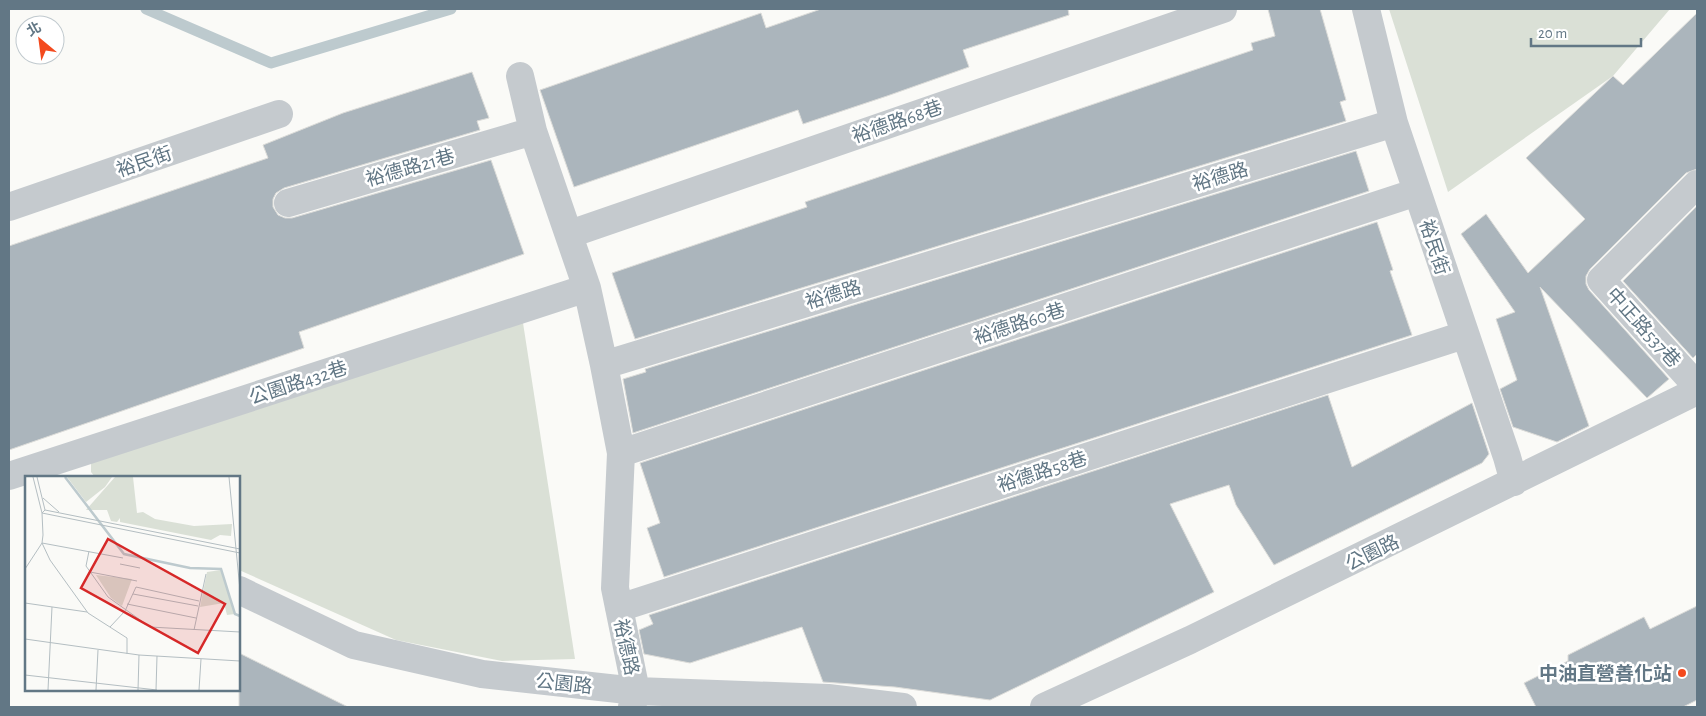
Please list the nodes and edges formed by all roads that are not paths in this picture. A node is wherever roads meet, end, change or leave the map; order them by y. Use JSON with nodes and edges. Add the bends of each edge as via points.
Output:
{"nodes":[{"id":1,"x":1222,"y":9,"type":"edge"},
{"id":2,"x":1366,"y":9,"type":"edge"},
{"id":3,"x":520,"y":76,"type":"dead end"},
{"id":4,"x":279,"y":114,"type":"dead end"},
{"id":5,"x":1394,"y":123,"type":"junction"},
{"id":6,"x":532,"y":131,"type":"junction"},
{"id":7,"x":1697,"y":184,"type":"edge"},
{"id":8,"x":1417,"y":192,"type":"junction"},
{"id":9,"x":288,"y":203,"type":"dead end"},
{"id":10,"x":9,"y":207,"type":"edge"},
{"id":11,"x":570,"y":234,"type":"junction"},
{"id":12,"x":587,"y":288,"type":"junction"},
{"id":13,"x":1464,"y":335,"type":"junction"},
{"id":14,"x":604,"y":365,"type":"junction"},
{"id":15,"x":1697,"y":386,"type":"edge"},
{"id":16,"x":1697,"y":391,"type":"edge"},
{"id":17,"x":621,"y":453,"type":"junction"},
{"id":18,"x":9,"y":476,"type":"edge"},
{"id":19,"x":9,"y":480,"type":"edge"},
{"id":20,"x":1514,"y":482,"type":"junction"},
{"id":21,"x":25,"y":488,"type":"edge"},
{"id":22,"x":240,"y":590,"type":"edge"},
{"id":23,"x":619,"y":608,"type":"junction"},
{"id":24,"x":634,"y":699,"type":"edge"},
{"id":25,"x":904,"y":707,"type":"edge"},
{"id":26,"x":1044,"y":707,"type":"edge"}],
"edges":[{"from":1,"to":11,"type":"street","name":"裕德路68巷"},
{"from":2,"to":5,"type":"street","name":"裕民街"},
{"from":3,"to":6,"type":"street"},
{"from":4,"to":10,"type":"street","name":"裕民街"},
{"from":5,"to":8,"type":"street","name":"裕民街"},
{"from":5,"to":14,"type":"street","name":"裕德路"},
{"from":6,"to":9,"type":"street","name":"裕德路21巷"},
{"from":6,"to":11,"type":"street"},
{"from":7,"to":15,"type":"street","name":"中正路537巷","via":[[1601,280]]},
{"from":8,"to":13,"type":"street","name":"裕民街"},
{"from":8,"to":17,"type":"street","name":"裕德路60巷"},
{"from":11,"to":12,"type":"street"},
{"from":12,"to":14,"type":"street"},
{"from":12,"to":18,"type":"street","name":"公園路432巷"},
{"from":13,"to":20,"type":"street","name":"裕民街"},
{"from":13,"to":23,"type":"street","name":"裕德路58巷"},
{"from":14,"to":17,"type":"street","name":"裕德路"},
{"from":16,"to":20,"type":"street","name":"公園路"},
{"from":17,"to":23,"type":"street","name":"裕德路","via":[[615,588]]},
{"from":19,"to":21,"type":"street"},
{"from":20,"to":26,"type":"street","name":"公園路","via":[[1190,640]]},
{"from":22,"to":24,"type":"street","name":"公園路","via":[[354,645],[482,674]]},
{"from":23,"to":24,"type":"street","name":"裕德路"},
{"from":24,"to":25,"type":"street","name":"公園路","via":[[828,698]]}]}
